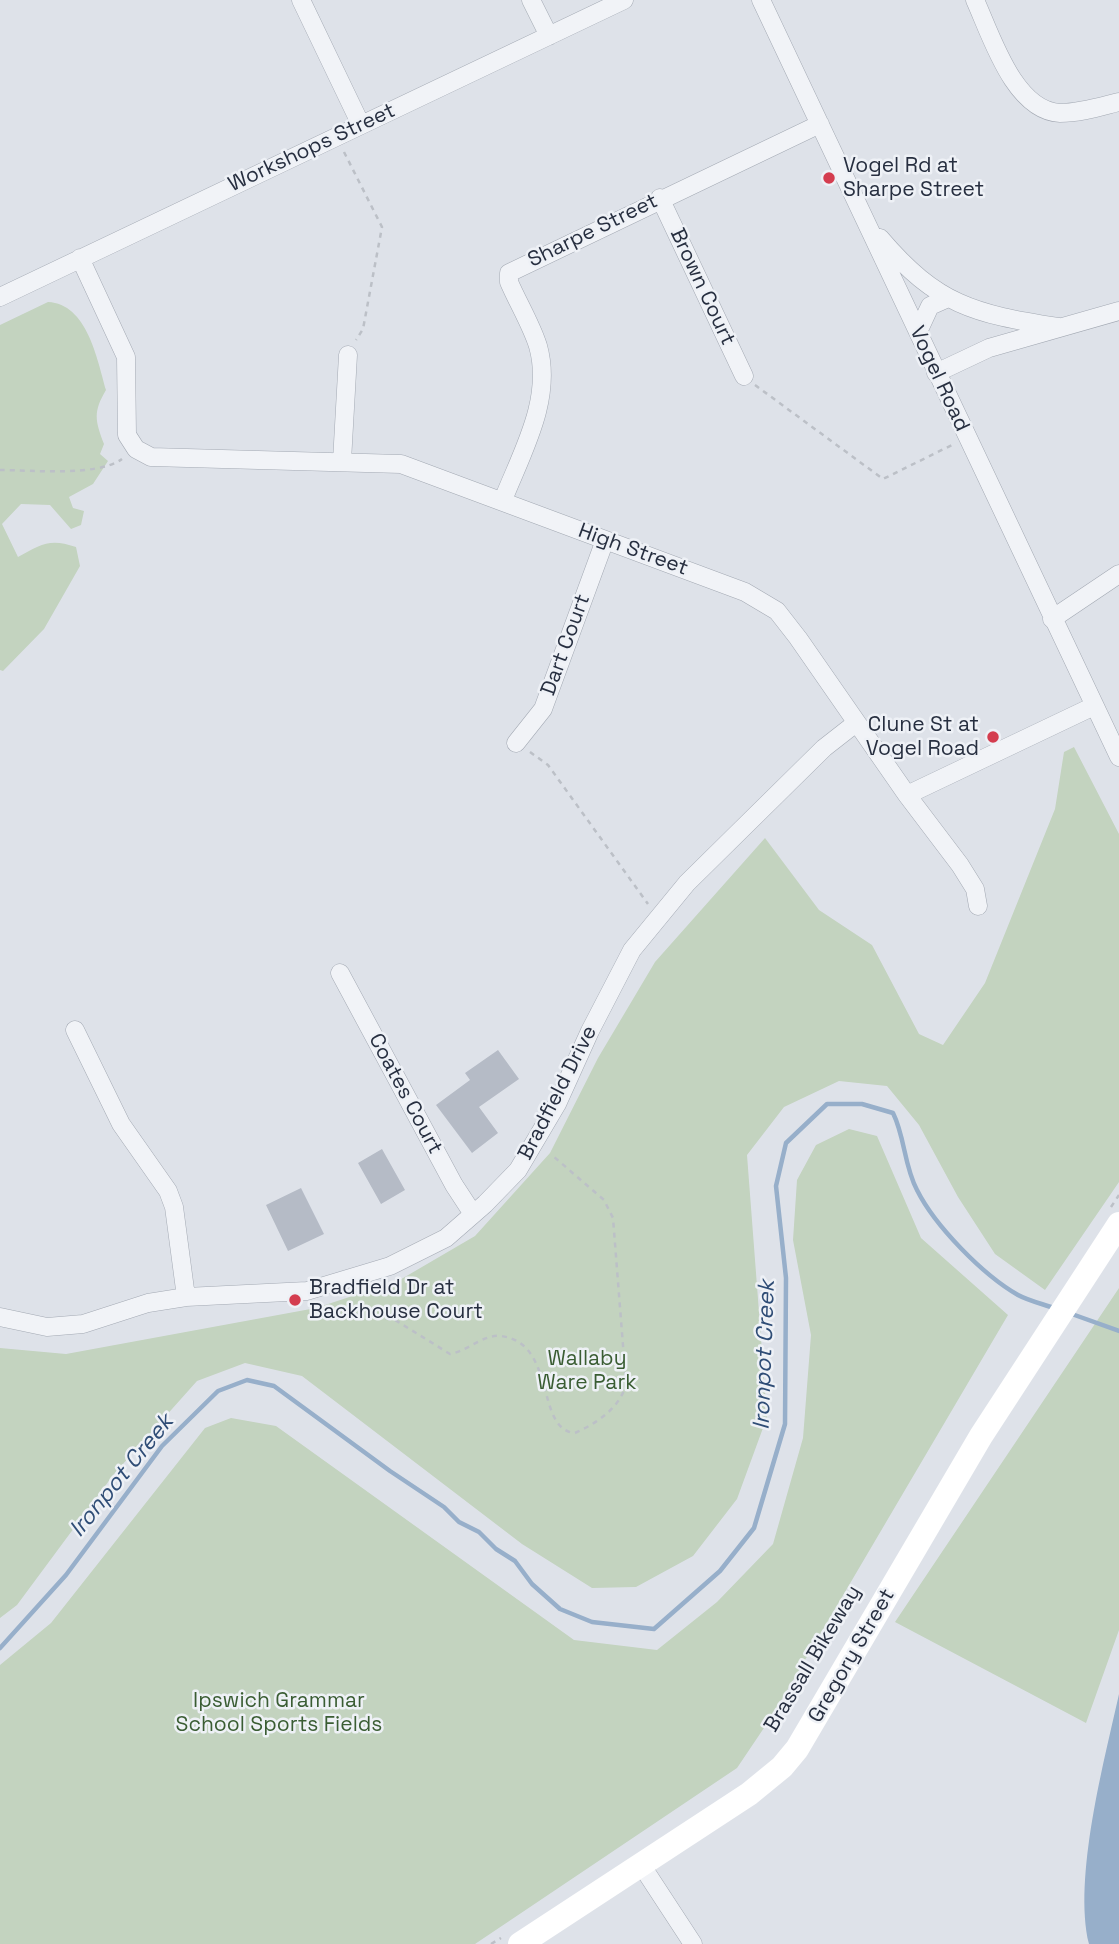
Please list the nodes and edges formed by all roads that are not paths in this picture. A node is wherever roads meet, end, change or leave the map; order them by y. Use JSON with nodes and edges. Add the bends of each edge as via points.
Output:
{"nodes":[{"id":1,"x":301,"y":0,"type":"edge"},
{"id":2,"x":531,"y":0,"type":"edge"},
{"id":3,"x":624,"y":0,"type":"edge"},
{"id":4,"x":761,"y":0,"type":"edge"},
{"id":5,"x":975,"y":0,"type":"edge"},
{"id":6,"x":549,"y":36,"type":"junction"},
{"id":7,"x":1119,"y":102,"type":"edge"},
{"id":8,"x":820,"y":124,"type":"junction"},
{"id":9,"x":361,"y":125,"type":"junction"},
{"id":10,"x":660,"y":198,"type":"junction"},
{"id":11,"x":864,"y":219,"type":"junction"},
{"id":12,"x":80,"y":258,"type":"junction"},
{"id":13,"x":0,"y":296,"type":"edge"},
{"id":14,"x":948,"y":298,"type":"junction"},
{"id":15,"x":1119,"y":310,"type":"edge"},
{"id":16,"x":987,"y":315,"type":"junction"},
{"id":17,"x":1058,"y":327,"type":"junction"},
{"id":18,"x":918,"y":332,"type":"junction"},
{"id":19,"x":989,"y":348,"type":"junction"},
{"id":20,"x":348,"y":355,"type":"road end"},
{"id":21,"x":936,"y":373,"type":"junction"},
{"id":22,"x":744,"y":376,"type":"road end"},
{"id":23,"x":342,"y":461,"type":"junction"},
{"id":24,"x":503,"y":500,"type":"junction"},
{"id":25,"x":605,"y":540,"type":"junction"},
{"id":26,"x":1119,"y":574,"type":"edge"},
{"id":27,"x":1052,"y":619,"type":"junction"},
{"id":28,"x":1094,"y":706,"type":"junction"},
{"id":29,"x":856,"y":723,"type":"junction"},
{"id":30,"x":516,"y":743,"type":"road end"},
{"id":31,"x":1119,"y":757,"type":"edge"},
{"id":32,"x":907,"y":795,"type":"junction"},
{"id":33,"x":978,"y":906,"type":"dead end"},
{"id":34,"x":340,"y":973,"type":"dead end"},
{"id":35,"x":75,"y":1030,"type":"dead end"},
{"id":36,"x":473,"y":1214,"type":"junction"},
{"id":37,"x":1119,"y":1224,"type":"edge"},
{"id":38,"x":186,"y":1297,"type":"junction"},
{"id":39,"x":0,"y":1317,"type":"edge"},
{"id":40,"x":642,"y":1866,"type":"junction"},
{"id":41,"x":512,"y":1940,"type":"edge"},
{"id":42,"x":693,"y":1944,"type":"edge"}],
"edges":[{"from":1,"to":9,"type":"street"},
{"from":2,"to":6,"type":"street"},
{"from":3,"to":6,"type":"street","name":"Workshops Street"},
{"from":4,"to":8,"type":"street","name":"Vogel Road"},
{"from":5,"to":7,"type":"street","via":[[1011,79],[1031,102],[1056,113],[1083,112]]},
{"from":6,"to":9,"type":"street","name":"Workshops Street"},
{"from":8,"to":10,"type":"street","name":"Sharpe Street"},
{"from":8,"to":11,"type":"street","name":"Vogel Road"},
{"from":9,"to":12,"type":"street","name":"Workshops Street"},
{"from":10,"to":22,"type":"street","name":"Brown Court"},
{"from":10,"to":24,"type":"street","name":"Sharpe Street","via":[[509,273],[543,373],[540,404]]},
{"from":11,"to":14,"type":"street","via":[[905,267]]},
{"from":11,"to":18,"type":"street","name":"Vogel Road"},
{"from":12,"to":13,"type":"street","name":"Workshops Street"},
{"from":12,"to":23,"type":"street","name":"High Street","via":[[126,357],[127,435],[136,449],[151,457]]},
{"from":14,"to":16,"type":"street"},
{"from":14,"to":18,"type":"street","via":[[930,306]]},
{"from":15,"to":17,"type":"street"},
{"from":16,"to":17,"type":"street"},
{"from":16,"to":19,"type":"street","via":[[995,331]]},
{"from":17,"to":19,"type":"street"},
{"from":18,"to":21,"type":"street","name":"Vogel Road"},
{"from":19,"to":21,"type":"street"},
{"from":20,"to":23,"type":"street"},
{"from":21,"to":27,"type":"street","name":"Vogel Road"},
{"from":23,"to":24,"type":"street","name":"High Street","via":[[401,464]]},
{"from":24,"to":25,"type":"street","name":"High Street"},
{"from":25,"to":29,"type":"street","name":"High Street","via":[[745,592],[777,611]]},
{"from":25,"to":30,"type":"street","name":"Dart Court","via":[[543,709]]},
{"from":26,"to":27,"type":"street"},
{"from":27,"to":28,"type":"street","name":"Vogel Road"},
{"from":28,"to":31,"type":"street","name":"Vogel Road"},
{"from":28,"to":32,"type":"street"},
{"from":29,"to":32,"type":"street","name":"High Street"},
{"from":29,"to":36,"type":"street","name":"Bradfield Drive","via":[[824,748],[687,883],[632,950],[557,1104],[518,1170]]},
{"from":32,"to":33,"type":"street","name":"High Street","via":[[960,865],[975,889]]},
{"from":34,"to":36,"type":"street","name":"Coates Court"},
{"from":35,"to":38,"type":"street","via":[[121,1124],[169,1191]]},
{"from":36,"to":38,"type":"street","name":"Bradfield Drive","via":[[446,1238],[390,1266],[307,1291]]},
{"from":37,"to":40,"type":"main road","name":"Gregory Street","via":[[1022,1369],[797,1749],[749,1794]]},
{"from":38,"to":39,"type":"street","name":"Bradfield Drive","via":[[148,1303],[83,1324],[47,1327]]},
{"from":40,"to":41,"type":"main road","name":"Gregory Street"},
{"from":40,"to":42,"type":"street"}]}
